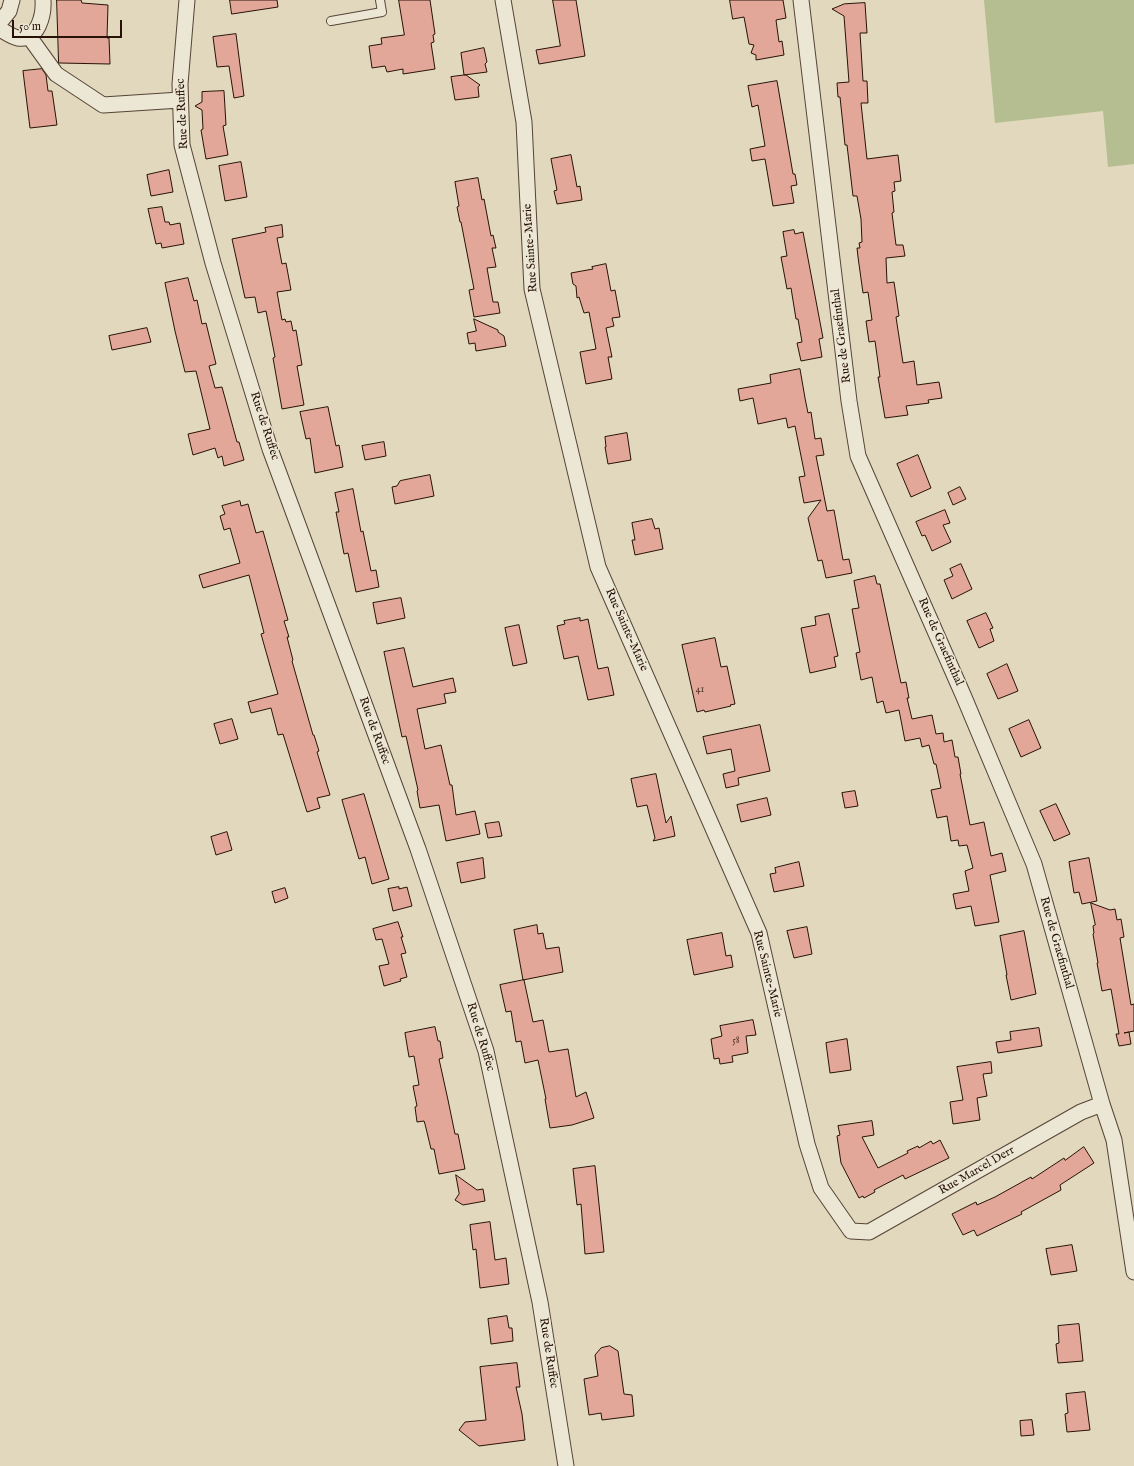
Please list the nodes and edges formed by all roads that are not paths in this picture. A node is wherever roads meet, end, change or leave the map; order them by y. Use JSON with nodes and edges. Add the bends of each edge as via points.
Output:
{"nodes":[{"id":1,"x":12,"y":0,"type":"edge"},
{"id":2,"x":43,"y":0,"type":"edge"},
{"id":3,"x":187,"y":0,"type":"edge"},
{"id":4,"x":380,"y":0,"type":"edge"},
{"id":5,"x":503,"y":0,"type":"edge"},
{"id":6,"x":801,"y":0,"type":"edge"},
{"id":7,"x":331,"y":21,"type":"dead end"},
{"id":8,"x":0,"y":22,"type":"edge"},
{"id":9,"x":0,"y":29,"type":"edge"},
{"id":10,"x":28,"y":36,"type":"junction"},
{"id":11,"x":180,"y":100,"type":"junction"},
{"id":12,"x":1102,"y":1104,"type":"junction"},
{"id":13,"x":851,"y":1231,"type":"joint"},
{"id":14,"x":1134,"y":1272,"type":"edge"},
{"id":15,"x":566,"y":1466,"type":"edge"}],
"edges":[{"from":1,"to":8,"type":"street","via":[[9,11]]},
{"from":2,"to":10,"type":"street","via":[[41,22]]},
{"from":3,"to":11,"type":"street","name":"Rue de Ruffec"},
{"from":4,"to":7,"type":"lane","via":[[382,12]]},
{"from":5,"to":13,"type":"street","name":"Rue Sainte-Marie","via":[[524,122],[532,289],[598,567],[759,933],[809,1151],[821,1188]]},
{"from":6,"to":12,"type":"street","name":"Rue de Graefinthal","via":[[858,456],[1034,864]]},
{"from":9,"to":10,"type":"street","via":[[17,38]]},
{"from":10,"to":11,"type":"street","via":[[56,74],[103,106]]},
{"from":11,"to":15,"type":"street","name":"Rue de Ruffec","via":[[182,145],[213,263],[270,449],[418,850],[486,1051],[540,1302]]},
{"from":12,"to":13,"type":"street","name":"Rue Marcel Derr","via":[[1081,1112],[869,1232]]},
{"from":12,"to":14,"type":"street","name":"Rue de Graefinthal","via":[[1114,1140]]}]}
